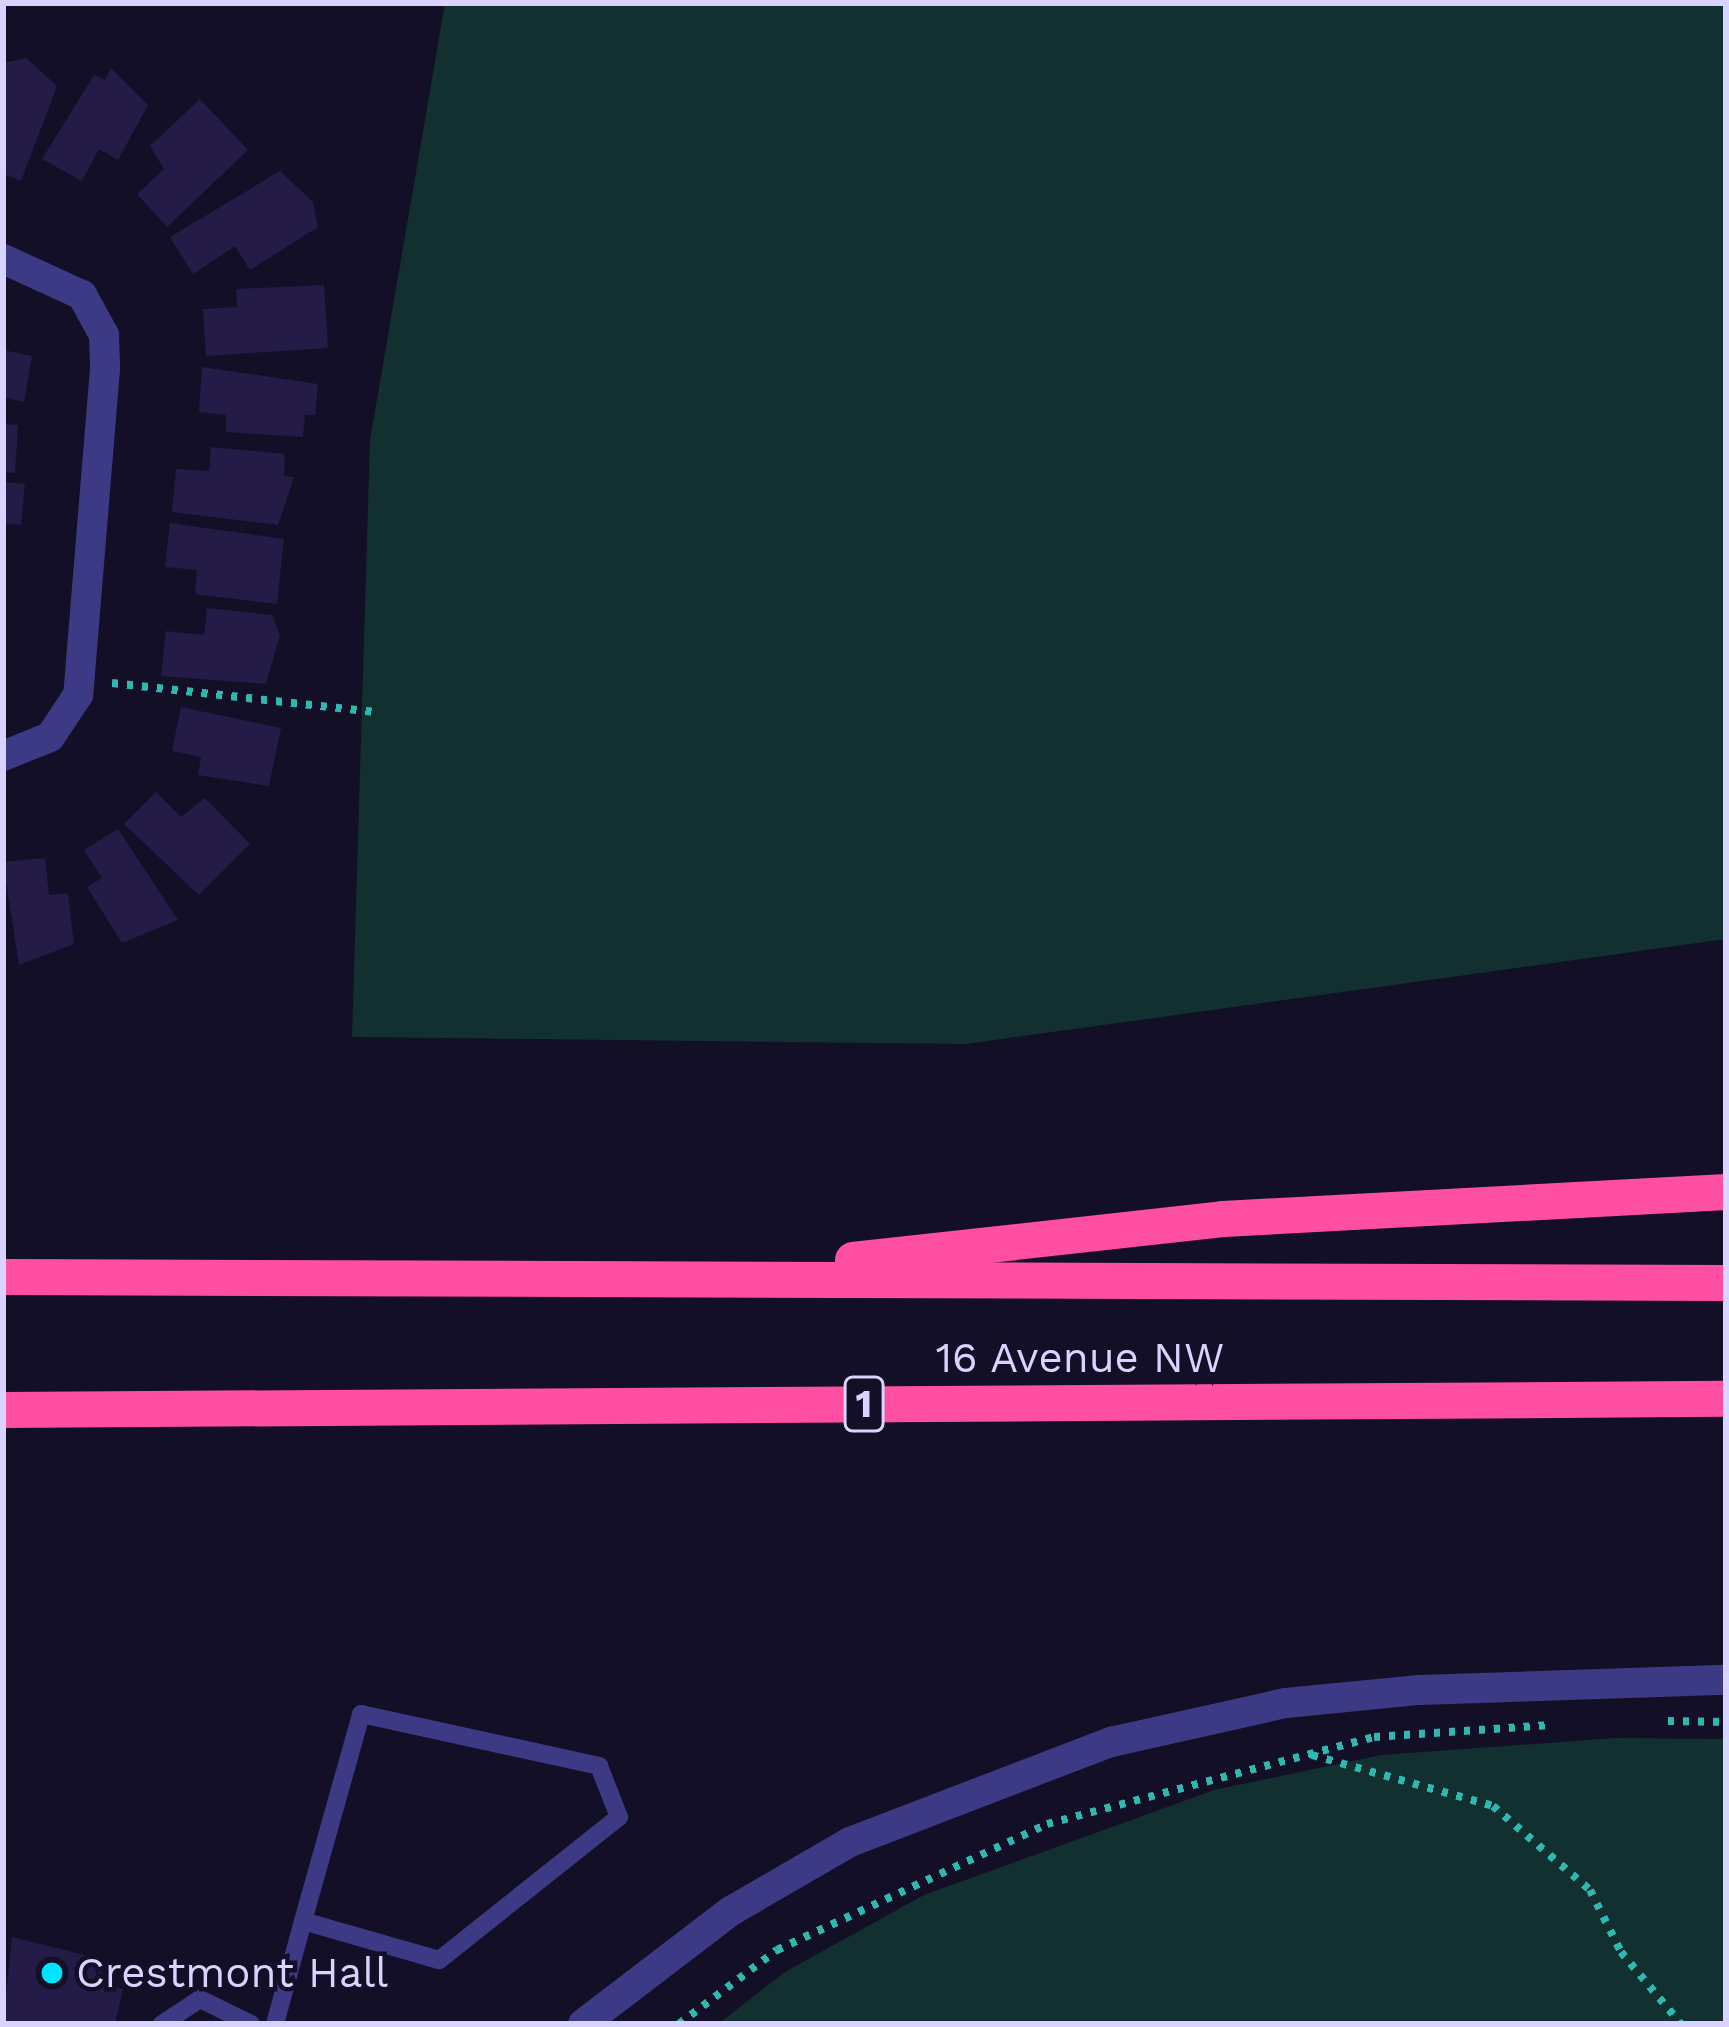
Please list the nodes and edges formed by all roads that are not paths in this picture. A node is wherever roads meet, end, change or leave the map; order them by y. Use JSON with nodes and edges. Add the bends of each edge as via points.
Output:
{"nodes":[{"id":1,"x":3,"y":259,"type":"edge"},
{"id":2,"x":3,"y":756,"type":"edge"},
{"id":3,"x":1726,"y":1192,"type":"edge"},
{"id":4,"x":3,"y":1276,"type":"edge"},
{"id":5,"x":676,"y":1279,"type":"junction"},
{"id":6,"x":1726,"y":1282,"type":"edge"},
{"id":7,"x":1726,"y":1399,"type":"edge"},
{"id":8,"x":3,"y":1410,"type":"edge"},
{"id":9,"x":1726,"y":1680,"type":"edge"},
{"id":10,"x":303,"y":1921,"type":"junction"},
{"id":11,"x":162,"y":2024,"type":"edge"},
{"id":12,"x":251,"y":2024,"type":"edge"},
{"id":13,"x":275,"y":2024,"type":"edge"},
{"id":14,"x":583,"y":2024,"type":"edge"}],
"edges":[{"from":1,"to":2,"type":"street","via":[[68,283],[104,334],[80,680],[50,737]]},
{"from":3,"to":5,"type":"highway","via":[[1223,1219]]},
{"from":4,"to":5,"type":"highway","name":"16 Avenue NW"},
{"from":5,"to":6,"type":"highway","name":"16 Avenue NW"},
{"from":7,"to":8,"type":"highway","name":"16 Avenue NW","number":"1"},
{"from":9,"to":14,"type":"street","via":[[1419,1690],[1286,1703],[1111,1742],[850,1842],[731,1911]]},
{"from":10,"to":10,"type":"lane","via":[[361,1714],[599,1766],[619,1817],[439,1960]]},
{"from":10,"to":13,"type":"lane"},
{"from":11,"to":12,"type":"lane","via":[[200,1999]]}]}
